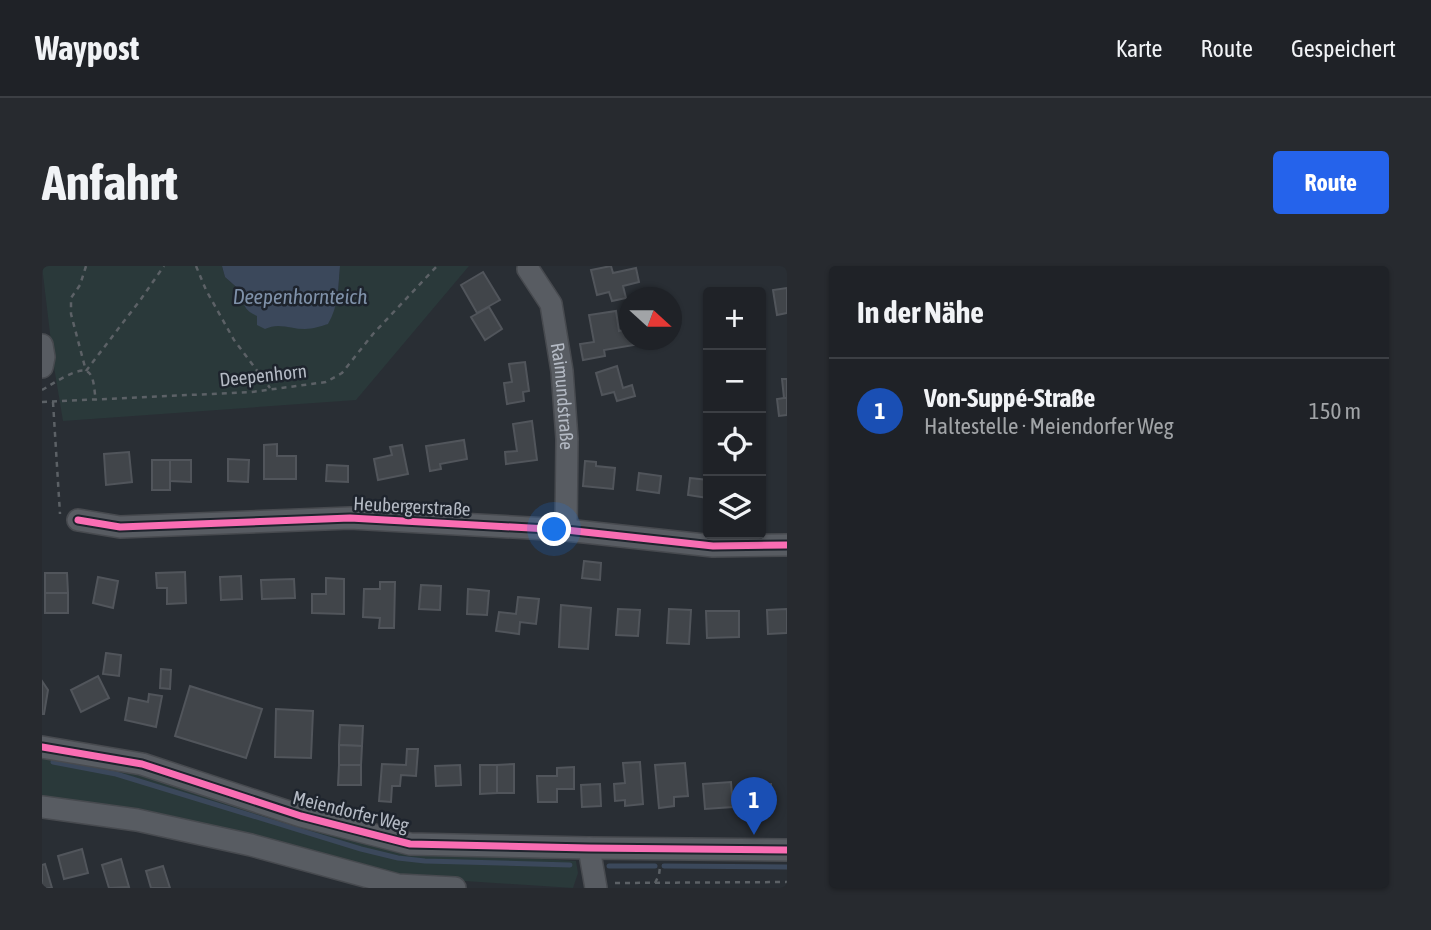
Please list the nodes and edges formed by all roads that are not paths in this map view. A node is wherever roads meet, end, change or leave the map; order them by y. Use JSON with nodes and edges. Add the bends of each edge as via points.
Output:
{"nodes":[{"id":1,"x":528,"y":269,"type":"dead end"},
{"id":2,"x":42,"y":345,"type":"edge"},
{"id":3,"x":42,"y":367,"type":"edge"},
{"id":4,"x":78,"y":520,"type":"road end"},
{"id":5,"x":566,"y":530,"type":"junction"},
{"id":6,"x":787,"y":545,"type":"edge"},
{"id":7,"x":42,"y":747,"type":"edge"},
{"id":8,"x":42,"y":807,"type":"edge"},
{"id":9,"x":589,"y":848,"type":"junction"},
{"id":10,"x":787,"y":850,"type":"edge"},
{"id":11,"x":595,"y":886,"type":"edge"},
{"id":12,"x":455,"y":888,"type":"edge"}],
"edges":[{"from":1,"to":5,"type":"street","name":"Raimundstraße","via":[[551,304],[562,371]]},
{"from":2,"to":3,"type":"street"},
{"from":4,"to":5,"type":"street","name":"Heubergerstraße","via":[[120,527],[350,518]]},
{"from":5,"to":6,"type":"street","name":"Heubergerstraße","via":[[713,546]]},
{"from":7,"to":9,"type":"street","name":"Meiendorfer Weg","via":[[142,764],[301,816],[410,844]]},
{"from":8,"to":12,"type":"street","via":[[137,820],[251,845],[398,886]]},
{"from":9,"to":10,"type":"street","name":"Meiendorfer Weg"},
{"from":9,"to":11,"type":"street"}]}
